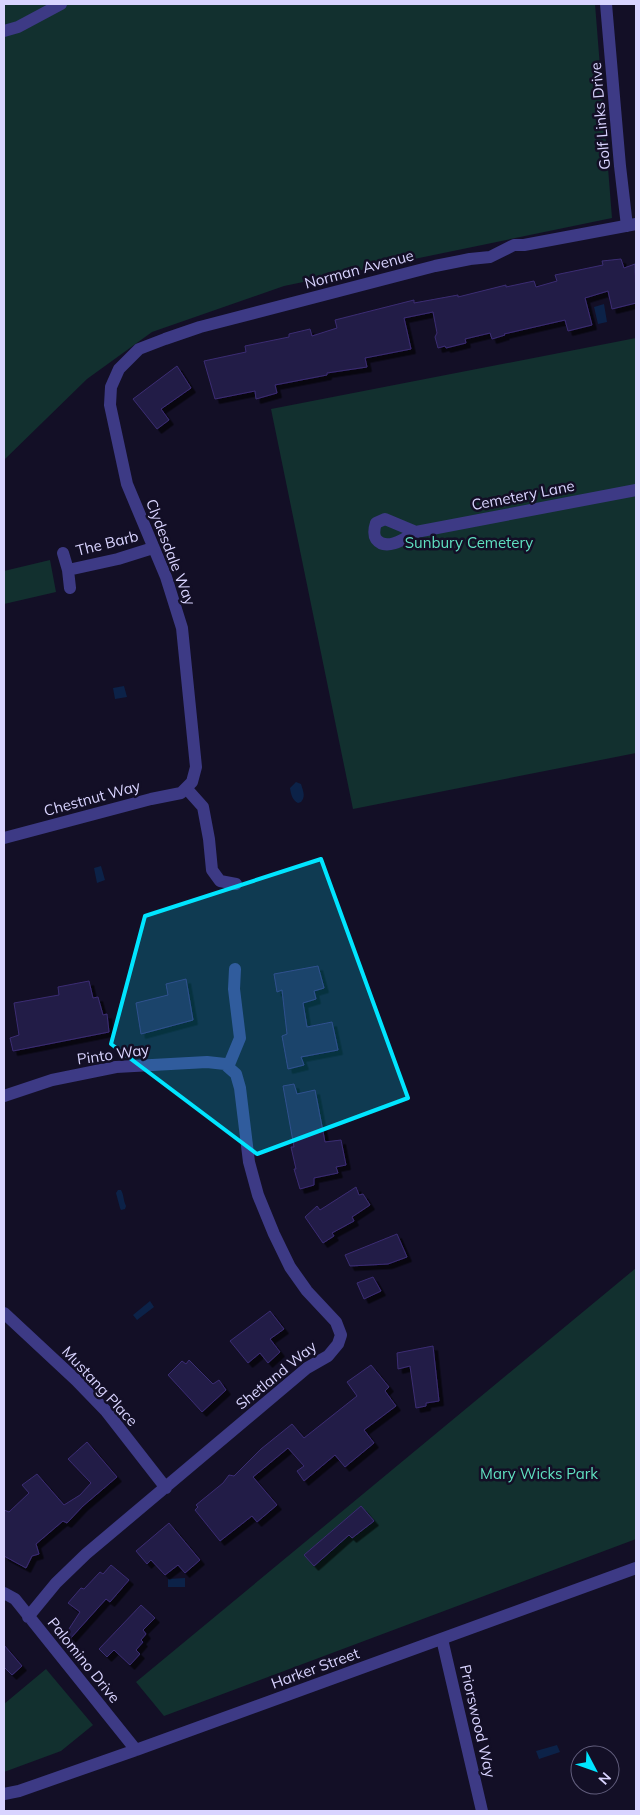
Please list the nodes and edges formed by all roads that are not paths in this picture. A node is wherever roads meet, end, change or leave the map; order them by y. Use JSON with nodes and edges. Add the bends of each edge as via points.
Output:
{"nodes":[{"id":1,"x":61,"y":4,"type":"edge"},
{"id":2,"x":606,"y":4,"type":"edge"},
{"id":3,"x":4,"y":31,"type":"edge"},
{"id":4,"x":632,"y":225,"type":"edge"},
{"id":5,"x":111,"y":387,"type":"joint"},
{"id":6,"x":636,"y":490,"type":"edge"},
{"id":7,"x":416,"y":532,"type":"dead end"},
{"id":8,"x":154,"y":548,"type":"junction"},
{"id":9,"x":62,"y":553,"type":"dead end"},
{"id":10,"x":68,"y":570,"type":"junction"},
{"id":11,"x":70,"y":588,"type":"dead end"},
{"id":12,"x":186,"y":788,"type":"junction"},
{"id":13,"x":4,"y":838,"type":"edge"},
{"id":14,"x":236,"y":884,"type":"dead end"},
{"id":15,"x":235,"y":969,"type":"dead end"},
{"id":16,"x":228,"y":1067,"type":"junction"},
{"id":17,"x":4,"y":1096,"type":"edge"},
{"id":18,"x":4,"y":1313,"type":"edge"},
{"id":19,"x":166,"y":1488,"type":"junction"},
{"id":20,"x":636,"y":1568,"type":"edge"},
{"id":21,"x":4,"y":1594,"type":"edge"},
{"id":22,"x":28,"y":1616,"type":"junction"},
{"id":23,"x":442,"y":1639,"type":"junction"},
{"id":24,"x":136,"y":1750,"type":"junction"},
{"id":25,"x":4,"y":1794,"type":"edge"},
{"id":26,"x":482,"y":1811,"type":"edge"}],
"edges":[{"from":1,"to":3,"type":"street"},
{"from":2,"to":4,"type":"street","name":"Golf Links Drive","via":[[620,166]]},
{"from":4,"to":5,"type":"street","name":"Norman Avenue","via":[[514,245],[490,257],[434,266],[200,327],[139,349],[119,369]]},
{"from":5,"to":8,"type":"street","name":"Clydesdale Way","via":[[110,405],[127,484]]},
{"from":6,"to":7,"type":"street","name":"Cemetery Lane"},
{"from":8,"to":10,"type":"street","name":"The Barb"},
{"from":8,"to":12,"type":"street","name":"Clydesdale Way","via":[[182,628],[196,767],[192,782]]},
{"from":9,"to":10,"type":"street","name":"The Barb"},
{"from":10,"to":11,"type":"street","name":"The Barb"},
{"from":12,"to":13,"type":"street","name":"Chestnut Way","via":[[181,793]]},
{"from":12,"to":14,"type":"street","via":[[203,807],[212,870],[220,880]]},
{"from":15,"to":16,"type":"street","via":[[240,1038]]},
{"from":16,"to":17,"type":"street","name":"Pinto Way","via":[[207,1062],[116,1067],[52,1080]]},
{"from":16,"to":19,"type":"street","name":"Shetland Way","via":[[236,1074],[240,1088],[249,1162],[274,1234],[290,1267],[307,1292],[336,1322],[341,1335],[328,1356],[307,1368]]},
{"from":18,"to":19,"type":"street","name":"Mustang Place","via":[[106,1411]]},
{"from":19,"to":22,"type":"street","name":"Shetland Way","via":[[86,1554],[56,1582]]},
{"from":20,"to":23,"type":"street","name":"Harker Street"},
{"from":21,"to":22,"type":"street","name":"Palomino Drive","via":[[15,1599]]},
{"from":22,"to":24,"type":"street","name":"Palomino Drive"},
{"from":23,"to":24,"type":"street","name":"Harker Street"},
{"from":23,"to":26,"type":"street","name":"Priorswood Way"},
{"from":24,"to":25,"type":"street","name":"Harker Street"}]}
